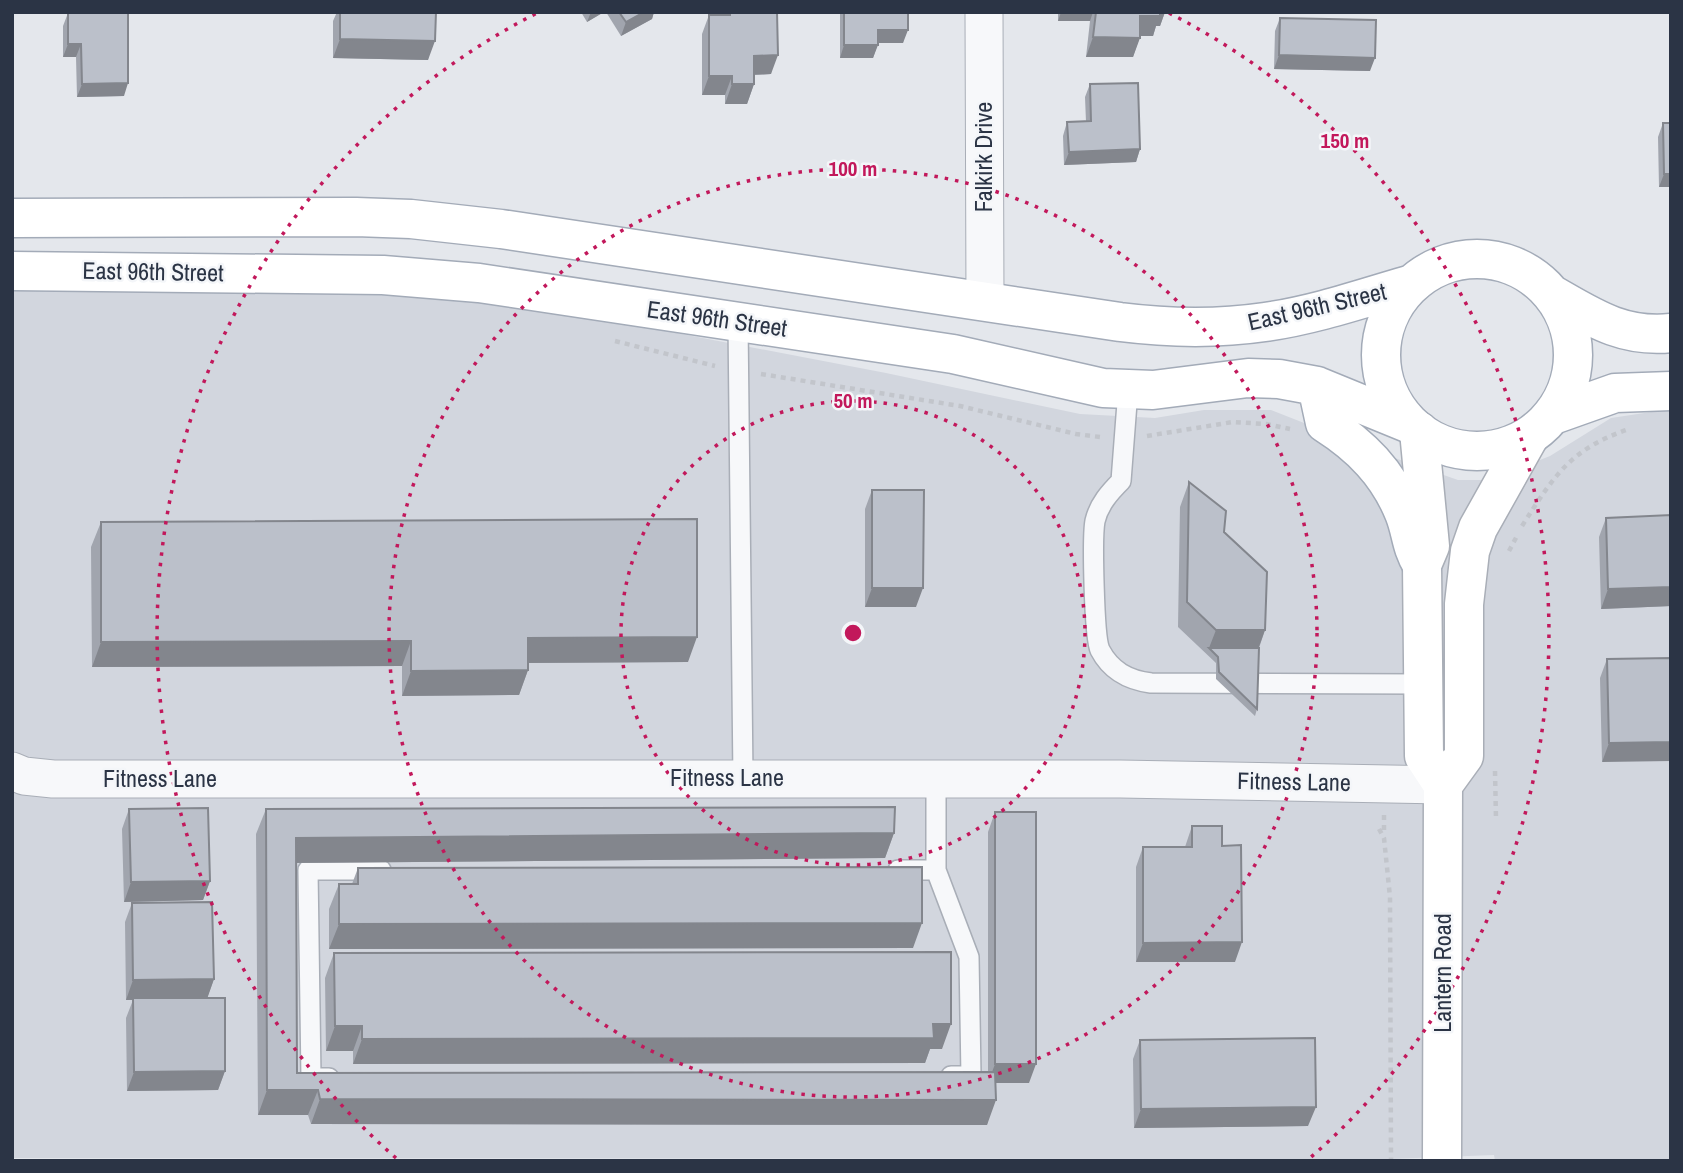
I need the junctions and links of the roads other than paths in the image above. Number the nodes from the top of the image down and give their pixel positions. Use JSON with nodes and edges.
{"nodes":[{"id":1,"x":984,"y":12,"type":"edge"},
{"id":2,"x":12,"y":218,"type":"edge"},
{"id":3,"x":12,"y":271,"type":"edge"},
{"id":4,"x":1412,"y":284,"type":"junction"},
{"id":5,"x":1553,"y":295,"type":"junction"},
{"id":6,"x":985,"y":301,"type":"junction"},
{"id":7,"x":738,"y":322,"type":"junction"},
{"id":8,"x":1671,"y":333,"type":"edge"},
{"id":9,"x":1317,"y":386,"type":"junction"},
{"id":10,"x":1128,"y":390,"type":"junction"},
{"id":11,"x":1671,"y":391,"type":"edge"},
{"id":12,"x":1541,"y":426,"type":"junction"},
{"id":13,"x":1414,"y":428,"type":"junction"},
{"id":14,"x":1422,"y":565,"type":"junction"},
{"id":15,"x":1423,"y":684,"type":"junction"},
{"id":16,"x":12,"y":771,"type":"edge"},
{"id":17,"x":743,"y":778,"type":"junction"},
{"id":18,"x":936,"y":778,"type":"junction"},
{"id":19,"x":1443,"y":785,"type":"junction"},
{"id":20,"x":406,"y":870,"type":"edge"},
{"id":21,"x":881,"y":870,"type":"edge"},
{"id":22,"x":936,"y":870,"type":"junction"},
{"id":23,"x":930,"y":1077,"type":"edge"},
{"id":24,"x":352,"y":1078,"type":"edge"},
{"id":25,"x":1442,"y":1161,"type":"edge"}],
"edges":[{"from":1,"to":6,"type":"street","name":"Falkirk Drive"},
{"from":2,"to":6,"type":"main road","name":"East 96th Street"},
{"from":3,"to":7,"type":"main road","name":"East 96th Street"},
{"from":4,"to":5,"type":"main road"},
{"from":4,"to":6,"type":"main road","name":"East 96th Street"},
{"from":4,"to":13,"type":"main road"},
{"from":5,"to":8,"type":"main road"},
{"from":5,"to":12,"type":"main road"},
{"from":7,"to":10,"type":"main road","name":"East 96th Street"},
{"from":7,"to":17,"type":"lane"},
{"from":9,"to":10,"type":"main road","name":"East 96th Street"},
{"from":9,"to":13,"type":"main road","name":"East 96th Street"},
{"from":9,"to":14,"type":"main road"},
{"from":10,"to":15,"type":"lane"},
{"from":11,"to":12,"type":"main road"},
{"from":12,"to":13,"type":"main road"},
{"from":12,"to":19,"type":"main road"},
{"from":13,"to":14,"type":"main road"},
{"from":14,"to":15,"type":"main road"},
{"from":15,"to":19,"type":"main road"},
{"from":16,"to":17,"type":"street","name":"Fitness Lane"},
{"from":17,"to":18,"type":"street","name":"Fitness Lane"},
{"from":18,"to":19,"type":"street","name":"Fitness Lane"},
{"from":18,"to":22,"type":"lane"},
{"from":19,"to":25,"type":"main road","name":"Lantern Road"},
{"from":20,"to":24,"type":"lane"},
{"from":21,"to":22,"type":"lane"},
{"from":22,"to":23,"type":"lane"}]}
